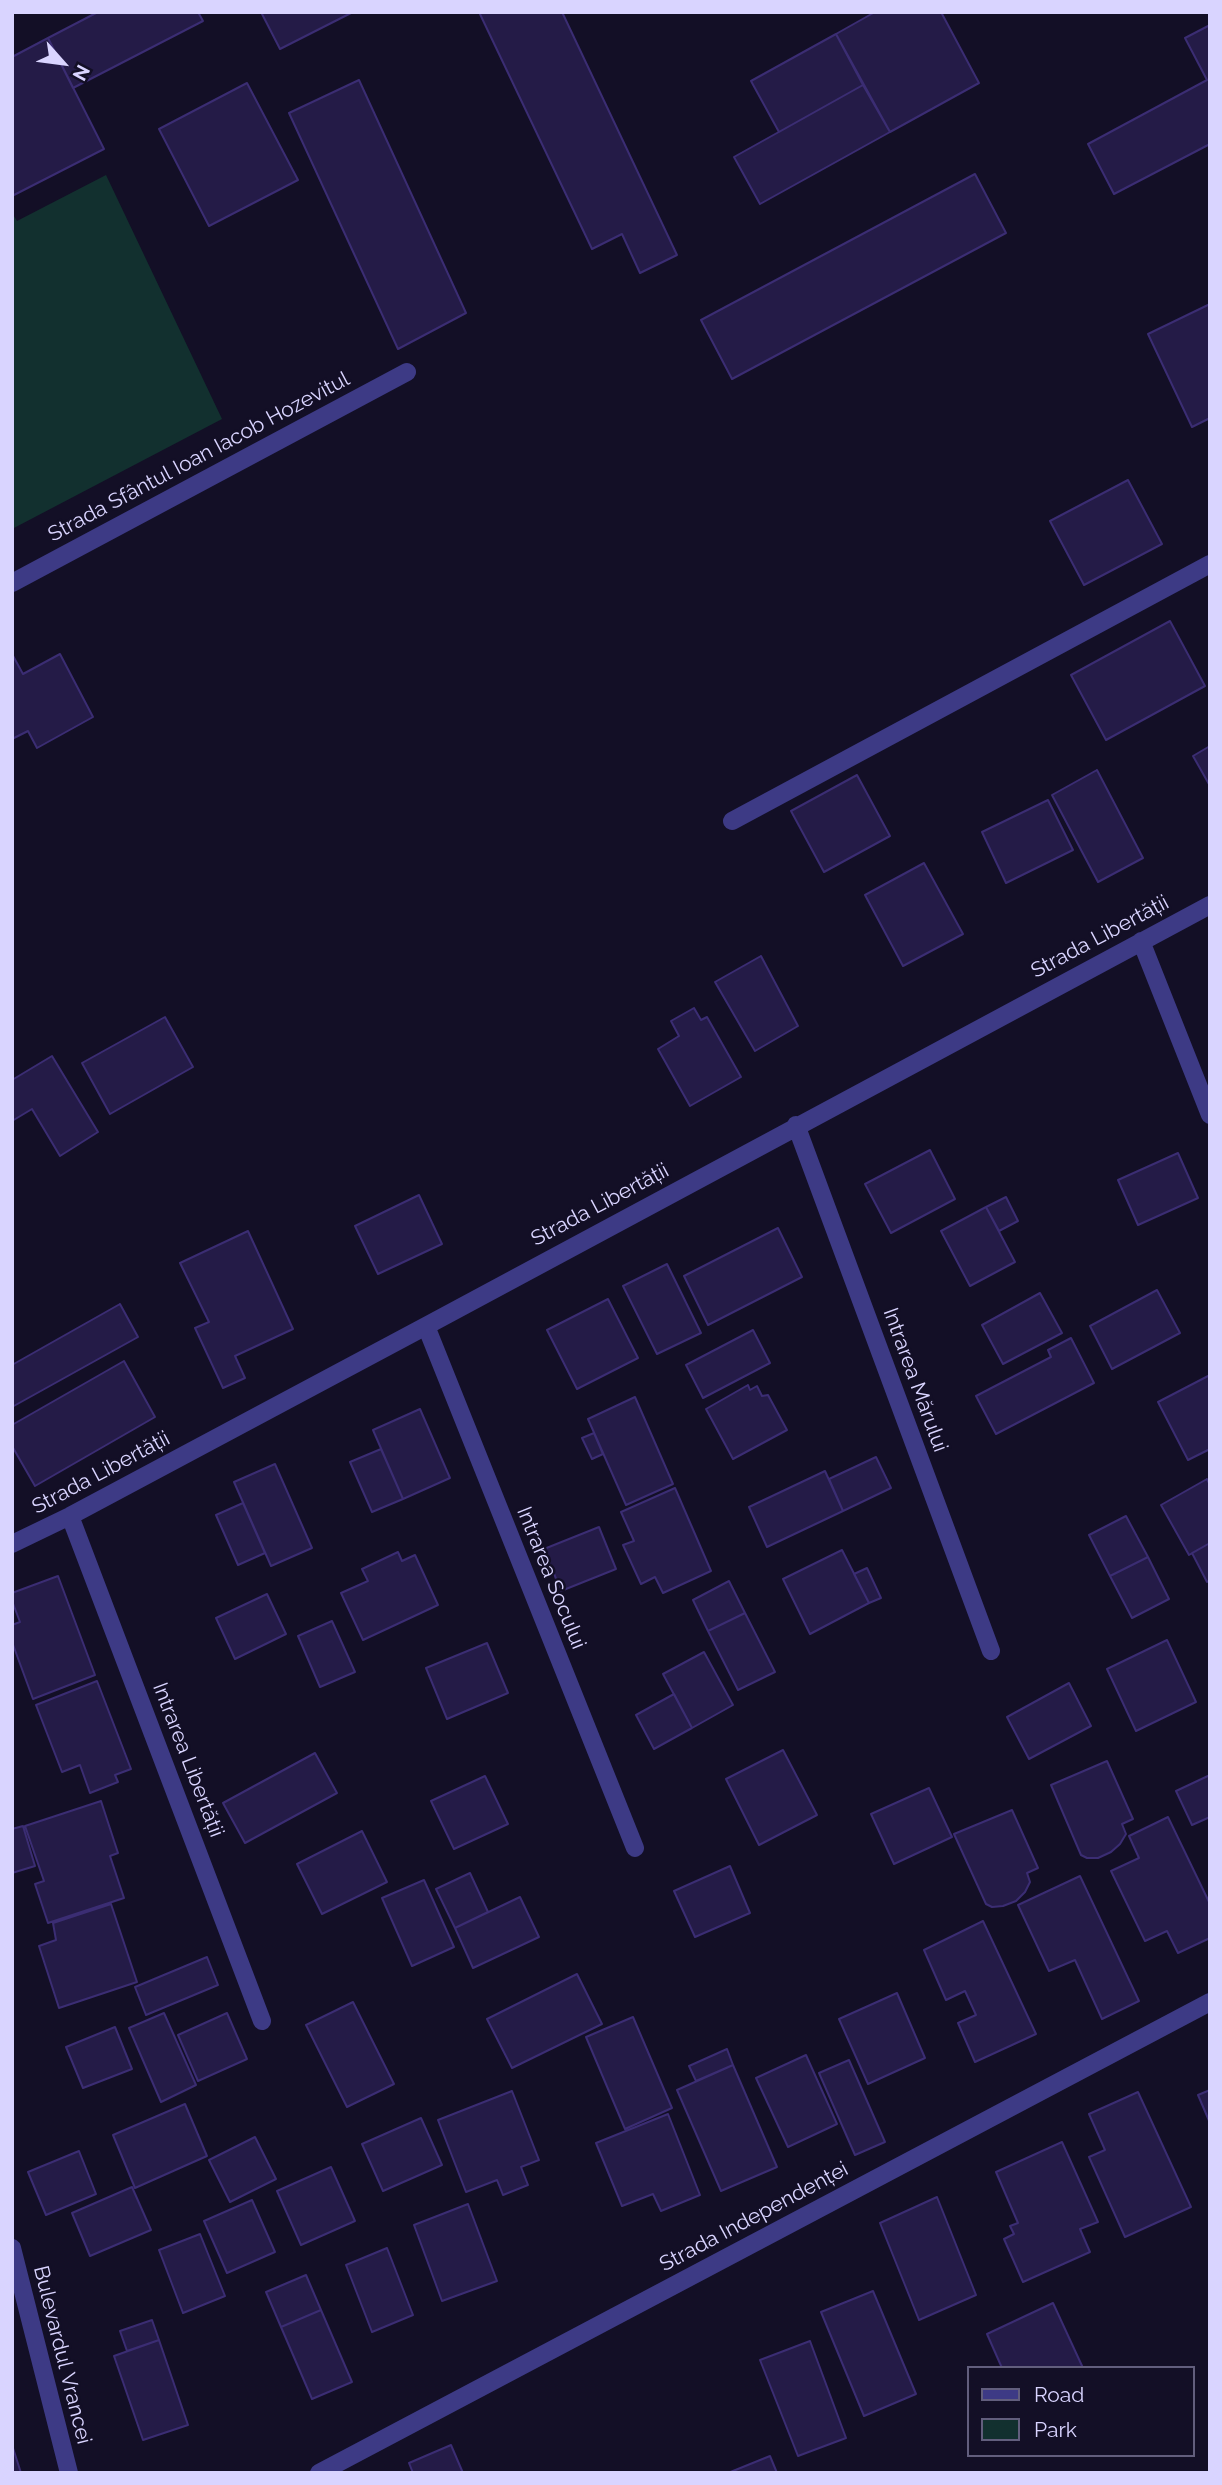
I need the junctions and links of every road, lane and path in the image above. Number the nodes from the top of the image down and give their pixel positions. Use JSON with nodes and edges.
{"nodes":[{"id":1,"x":407,"y":372,"type":"dead end"},
{"id":2,"x":1210,"y":564,"type":"edge"},
{"id":3,"x":12,"y":583,"type":"edge"},
{"id":4,"x":732,"y":821,"type":"dead end"},
{"id":5,"x":1210,"y":905,"type":"edge"},
{"id":6,"x":1141,"y":941,"type":"junction"},
{"id":7,"x":1210,"y":1115,"type":"edge"},
{"id":8,"x":796,"y":1125,"type":"junction"},
{"id":9,"x":426,"y":1326,"type":"junction"},
{"id":10,"x":70,"y":1516,"type":"junction"},
{"id":11,"x":12,"y":1544,"type":"edge"},
{"id":12,"x":991,"y":1651,"type":"dead end"},
{"id":13,"x":635,"y":1848,"type":"dead end"},
{"id":14,"x":1210,"y":2002,"type":"edge"},
{"id":15,"x":262,"y":2021,"type":"dead end"},
{"id":16,"x":12,"y":2248,"type":"edge"},
{"id":17,"x":69,"y":2473,"type":"edge"},
{"id":18,"x":319,"y":2473,"type":"edge"}],
"edges":[{"from":1,"to":3,"type":"street","name":"Strada Sfântul Ioan Iacob Hozevitul"},
{"from":2,"to":4,"type":"street"},
{"from":5,"to":6,"type":"street","name":"Strada Libertății"},
{"from":6,"to":7,"type":"street"},
{"from":6,"to":8,"type":"street","name":"Strada Libertății"},
{"from":8,"to":9,"type":"street","name":"Strada Libertății"},
{"from":8,"to":12,"type":"street","name":"Intrarea Mărului"},
{"from":9,"to":10,"type":"street","name":"Strada Libertății"},
{"from":9,"to":13,"type":"street","name":"Intrarea Socului"},
{"from":10,"to":11,"type":"street","name":"Strada Libertății"},
{"from":10,"to":15,"type":"street","name":"Intrarea Libertății"},
{"from":14,"to":18,"type":"street","name":"Strada Independenței"},
{"from":16,"to":17,"type":"street","name":"Bulevardul Vrancei"}]}
